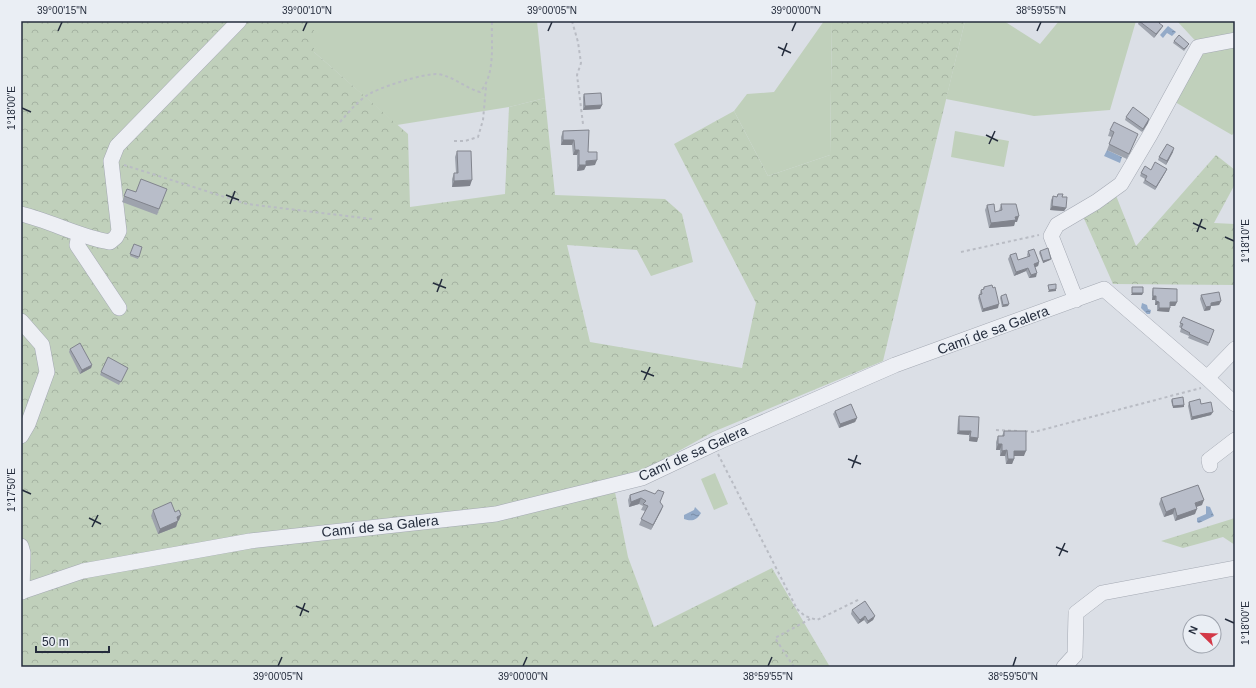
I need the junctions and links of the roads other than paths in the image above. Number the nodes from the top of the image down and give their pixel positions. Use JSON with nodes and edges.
{"nodes":[{"id":1,"x":240,"y":21,"type":"edge"},
{"id":2,"x":1235,"y":40,"type":"edge"},
{"id":3,"x":21,"y":214,"type":"edge"},
{"id":4,"x":79,"y":234,"type":"junction"},
{"id":5,"x":1076,"y":300,"type":"junction"},
{"id":6,"x":119,"y":308,"type":"dead end"},
{"id":7,"x":21,"y":321,"type":"edge"},
{"id":8,"x":1235,"y":349,"type":"edge"},
{"id":9,"x":1210,"y":381,"type":"junction"},
{"id":10,"x":1235,"y":404,"type":"edge"},
{"id":11,"x":21,"y":436,"type":"edge"},
{"id":12,"x":1235,"y":440,"type":"edge"},
{"id":13,"x":1210,"y":465,"type":"dead end"},
{"id":14,"x":21,"y":546,"type":"edge"},
{"id":15,"x":1235,"y":568,"type":"edge"},
{"id":16,"x":21,"y":592,"type":"edge"},
{"id":17,"x":1064,"y":667,"type":"edge"}],
"edges":[{"from":1,"to":4,"type":"street"},
{"from":2,"to":5,"type":"street"},
{"from":3,"to":4,"type":"street"},
{"from":4,"to":6,"type":"street"},
{"from":5,"to":9,"type":"street","name":"Camí de sa Galera"},
{"from":5,"to":16,"type":"street","name":"Camí de sa Galera"},
{"from":7,"to":11,"type":"street"},
{"from":8,"to":9,"type":"street"},
{"from":9,"to":10,"type":"street","name":"Camí de sa Galera"},
{"from":12,"to":13,"type":"street"},
{"from":14,"to":16,"type":"street","name":"Camí de sa Galera"},
{"from":15,"to":17,"type":"street"}]}
